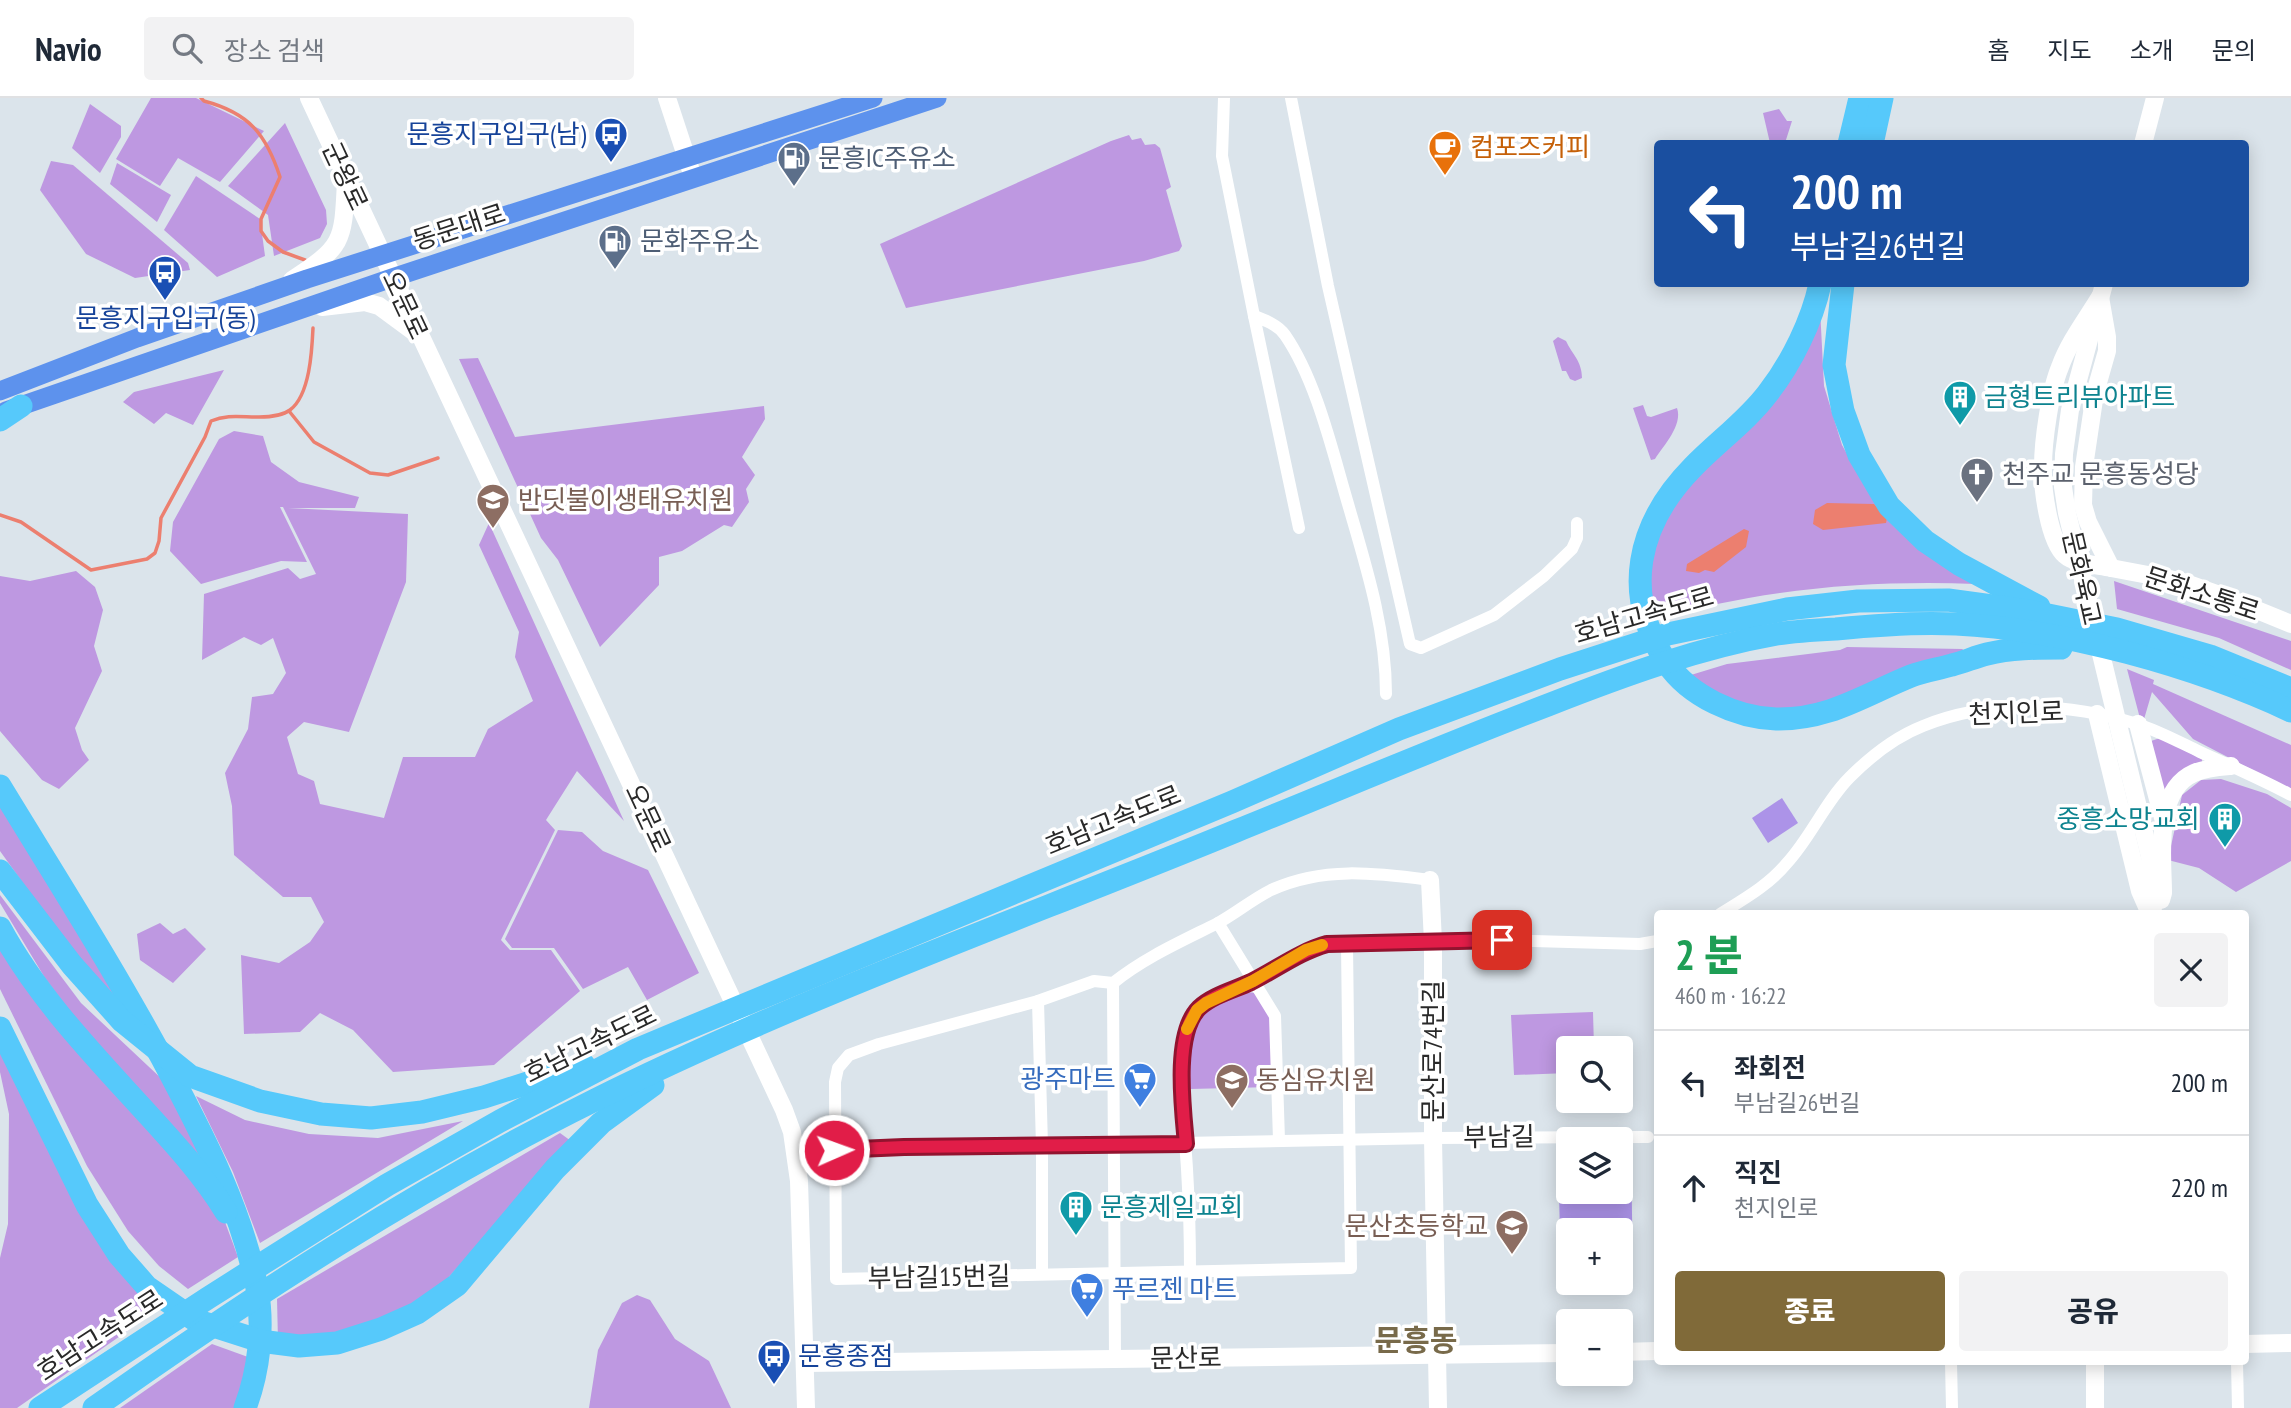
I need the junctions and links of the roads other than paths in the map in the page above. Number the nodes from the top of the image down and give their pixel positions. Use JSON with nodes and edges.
{"nodes":[{"id":1,"x":309,"y":98,"type":"edge"},
{"id":2,"x":667,"y":98,"type":"edge"},
{"id":3,"x":937,"y":98,"type":"edge"},
{"id":4,"x":1224,"y":98,"type":"edge"},
{"id":5,"x":1291,"y":98,"type":"edge"},
{"id":6,"x":1860,"y":98,"type":"edge"},
{"id":7,"x":1882,"y":98,"type":"edge"},
{"id":8,"x":2155,"y":98,"type":"edge"},
{"id":9,"x":868,"y":100,"type":"edge"},
{"id":10,"x":817,"y":136,"type":"junction"},
{"id":11,"x":1850,"y":140,"type":"edge"},
{"id":12,"x":1873,"y":140,"type":"edge"},
{"id":13,"x":2144,"y":140,"type":"edge"},
{"id":14,"x":687,"y":157,"type":"junction"},
{"id":15,"x":693,"y":177,"type":"junction"},
{"id":16,"x":346,"y":178,"type":"junction"},
{"id":17,"x":381,"y":255,"type":"junction"},
{"id":18,"x":392,"y":278,"type":"junction"},
{"id":19,"x":1818,"y":287,"type":"edge"},
{"id":20,"x":1843,"y":287,"type":"edge"},
{"id":21,"x":277,"y":290,"type":"junction"},
{"id":22,"x":2102,"y":290,"type":"edge"},
{"id":23,"x":296,"y":310,"type":"junction"},
{"id":24,"x":1254,"y":316,"type":"junction"},
{"id":25,"x":419,"y":336,"type":"junction"},
{"id":26,"x":0,"y":391,"type":"edge"},
{"id":27,"x":10,"y":397,"type":"edge"},
{"id":28,"x":0,"y":420,"type":"edge"},
{"id":29,"x":1577,"y":523,"type":"dead end"},
{"id":30,"x":1299,"y":528,"type":"dead end"},
{"id":31,"x":2111,"y":568,"type":"junction"},
{"id":32,"x":2057,"y":617,"type":"junction"},
{"id":33,"x":2291,"y":624,"type":"edge"},
{"id":34,"x":2291,"y":689,"type":"edge"},
{"id":35,"x":1387,"y":694,"type":"dead end"},
{"id":36,"x":2291,"y":711,"type":"edge"},
{"id":37,"x":2097,"y":714,"type":"junction"},
{"id":38,"x":2291,"y":722,"type":"edge"},
{"id":39,"x":2138,"y":724,"type":"junction"},
{"id":40,"x":2231,"y":766,"type":"junction"},
{"id":41,"x":0,"y":786,"type":"edge"},
{"id":42,"x":2291,"y":795,"type":"edge"},
{"id":43,"x":2164,"y":821,"type":"junction"},
{"id":44,"x":0,"y":871,"type":"edge"},
{"id":45,"x":1430,"y":880,"type":"joint"},
{"id":46,"x":1726,"y":910,"type":"edge"},
{"id":47,"x":2151,"y":910,"type":"edge"},
{"id":48,"x":2153,"y":910,"type":"edge"},
{"id":49,"x":2155,"y":910,"type":"edge"},
{"id":50,"x":1218,"y":923,"type":"junction"},
{"id":51,"x":0,"y":928,"type":"edge"},
{"id":52,"x":1433,"y":942,"type":"junction"},
{"id":53,"x":1654,"y":942,"type":"edge"},
{"id":54,"x":1347,"y":945,"type":"junction"},
{"id":55,"x":1253,"y":981,"type":"junction"},
{"id":56,"x":1113,"y":983,"type":"junction"},
{"id":57,"x":1038,"y":1000,"type":"junction"},
{"id":58,"x":0,"y":1028,"type":"edge"},
{"id":59,"x":718,"y":1043,"type":"junction"},
{"id":60,"x":638,"y":1049,"type":"junction"},
{"id":61,"x":1648,"y":1137,"type":"dead end"},
{"id":62,"x":1433,"y":1138,"type":"junction"},
{"id":63,"x":1279,"y":1140,"type":"junction"},
{"id":64,"x":1350,"y":1140,"type":"junction"},
{"id":65,"x":1186,"y":1144,"type":"junction"},
{"id":66,"x":1113,"y":1145,"type":"junction"},
{"id":67,"x":1042,"y":1146,"type":"junction"},
{"id":68,"x":834,"y":1150,"type":"junction"},
{"id":69,"x":245,"y":1245,"type":"junction"},
{"id":70,"x":1190,"y":1270,"type":"junction"},
{"id":71,"x":1115,"y":1272,"type":"junction"},
{"id":72,"x":1042,"y":1274,"type":"junction"},
{"id":73,"x":836,"y":1279,"type":"joint"},
{"id":74,"x":2249,"y":1343,"type":"edge"},
{"id":75,"x":2291,"y":1343,"type":"edge"},
{"id":76,"x":1654,"y":1351,"type":"edge"},
{"id":77,"x":1633,"y":1352,"type":"edge"},
{"id":78,"x":1556,"y":1353,"type":"edge"},
{"id":79,"x":1438,"y":1354,"type":"junction"},
{"id":80,"x":1115,"y":1359,"type":"junction"},
{"id":81,"x":805,"y":1363,"type":"junction"},
{"id":82,"x":1951,"y":1365,"type":"edge"},
{"id":83,"x":2095,"y":1365,"type":"edge"},
{"id":84,"x":2237,"y":1365,"type":"edge"},
{"id":85,"x":248,"y":1399,"type":"edge"},
{"id":86,"x":40,"y":1408,"type":"edge"},
{"id":87,"x":94,"y":1408,"type":"edge"},
{"id":88,"x":806,"y":1408,"type":"edge"},
{"id":89,"x":1438,"y":1408,"type":"edge"},
{"id":90,"x":1952,"y":1408,"type":"edge"},
{"id":91,"x":2095,"y":1408,"type":"edge"},
{"id":92,"x":2238,"y":1408,"type":"edge"}],
"edges":[{"from":1,"to":16,"type":"street","name":"군왕로"},
{"from":2,"to":14,"type":"street"},
{"from":3,"to":10,"type":"main road","name":"동문대로"},
{"from":4,"to":24,"type":"street"},
{"from":5,"to":29,"type":"street"},
{"from":6,"to":11,"type":"highway"},
{"from":7,"to":12,"type":"highway"},
{"from":8,"to":13,"type":"street"},
{"from":9,"to":10,"type":"main road"},
{"from":9,"to":14,"type":"main road","name":"동문대로"},
{"from":10,"to":15,"type":"main road","name":"동문대로"},
{"from":14,"to":15,"type":"street"},
{"from":14,"to":17,"type":"main road","name":"동문대로"},
{"from":15,"to":18,"type":"main road","name":"동문대로"},
{"from":16,"to":17,"type":"street","name":"군왕로"},
{"from":16,"to":21,"type":"street"},
{"from":17,"to":18,"type":"street","name":"오문로"},
{"from":17,"to":21,"type":"main road","name":"동문대로"},
{"from":18,"to":23,"type":"main road","name":"동문대로"},
{"from":18,"to":25,"type":"street","name":"오문로"},
{"from":19,"to":38,"type":"highway"},
{"from":20,"to":32,"type":"highway"},
{"from":21,"to":27,"type":"main road","name":"동문대로"},
{"from":22,"to":31,"type":"street","name":"문화소통로"},
{"from":22,"to":31,"type":"street","name":"문화소통로"},
{"from":22,"to":48,"type":"street","name":"문화육교"},
{"from":23,"to":25,"type":"street"},
{"from":23,"to":27,"type":"main road","name":"동문대로"},
{"from":24,"to":30,"type":"street"},
{"from":24,"to":35,"type":"street"},
{"from":25,"to":81,"type":"street","name":"오문로"},
{"from":26,"to":27,"type":"main road","name":"동문대로"},
{"from":27,"to":28,"type":"highway"},
{"from":31,"to":33,"type":"street","name":"문화소통로"},
{"from":32,"to":34,"type":"highway","name":"호남고속도로"},
{"from":32,"to":60,"type":"highway","name":"호남고속도로"},
{"from":36,"to":59,"type":"highway","name":"호남고속도로"},
{"from":37,"to":39,"type":"street","name":"천지인로"},
{"from":37,"to":46,"type":"street","name":"천지인로"},
{"from":37,"to":47,"type":"street"},
{"from":39,"to":40,"type":"street","name":"천지인로"},
{"from":39,"to":43,"type":"street"},
{"from":40,"to":42,"type":"street","name":"천지인로"},
{"from":40,"to":43,"type":"street"},
{"from":41,"to":69,"type":"highway"},
{"from":43,"to":49,"type":"street"},
{"from":44,"to":60,"type":"highway"},
{"from":45,"to":50,"type":"street","name":"문산로74번길"},
{"from":45,"to":52,"type":"street","name":"문산로74번길"},
{"from":50,"to":55,"type":"street"},
{"from":50,"to":56,"type":"street","name":"문산로74번길"},
{"from":51,"to":69,"type":"highway"},
{"from":52,"to":53,"type":"street"},
{"from":52,"to":54,"type":"street"},
{"from":52,"to":62,"type":"street","name":"문산로74번길"},
{"from":54,"to":55,"type":"street"},
{"from":54,"to":64,"type":"street"},
{"from":55,"to":63,"type":"street"},
{"from":55,"to":65,"type":"street"},
{"from":56,"to":57,"type":"street","name":"문산로74번길"},
{"from":56,"to":66,"type":"street"},
{"from":57,"to":67,"type":"street"},
{"from":57,"to":68,"type":"street","name":"문산로74번길"},
{"from":58,"to":59,"type":"highway"},
{"from":59,"to":87,"type":"highway","name":"호남고속도로"},
{"from":60,"to":86,"type":"highway","name":"호남고속도로"},
{"from":61,"to":62,"type":"street","name":"부남길"},
{"from":62,"to":64,"type":"street","name":"부남길"},
{"from":62,"to":79,"type":"street","name":"문산로74번길"},
{"from":63,"to":64,"type":"street","name":"부남길"},
{"from":63,"to":65,"type":"street","name":"부남길"},
{"from":64,"to":70,"type":"street","name":"부남길15번길"},
{"from":65,"to":66,"type":"street","name":"부남길"},
{"from":65,"to":70,"type":"street"},
{"from":66,"to":67,"type":"street","name":"부남길"},
{"from":66,"to":71,"type":"street"},
{"from":67,"to":68,"type":"street","name":"부남길"},
{"from":67,"to":72,"type":"street","name":"부남길15번길"},
{"from":68,"to":73,"type":"street","name":"문산로74번길"},
{"from":69,"to":85,"type":"highway"},
{"from":70,"to":71,"type":"street","name":"부남길15번길"},
{"from":71,"to":72,"type":"street","name":"부남길15번길"},
{"from":71,"to":80,"type":"street"},
{"from":72,"to":73,"type":"street","name":"부남길15번길"},
{"from":74,"to":75,"type":"street"},
{"from":76,"to":77,"type":"street"},
{"from":78,"to":79,"type":"street","name":"문산로"},
{"from":79,"to":80,"type":"street","name":"문산로"},
{"from":79,"to":89,"type":"street","name":"문산로74번길"},
{"from":80,"to":81,"type":"street","name":"문산로"},
{"from":81,"to":88,"type":"street","name":"오문로"},
{"from":82,"to":90,"type":"street"},
{"from":83,"to":91,"type":"street"},
{"from":84,"to":92,"type":"street"}]}
